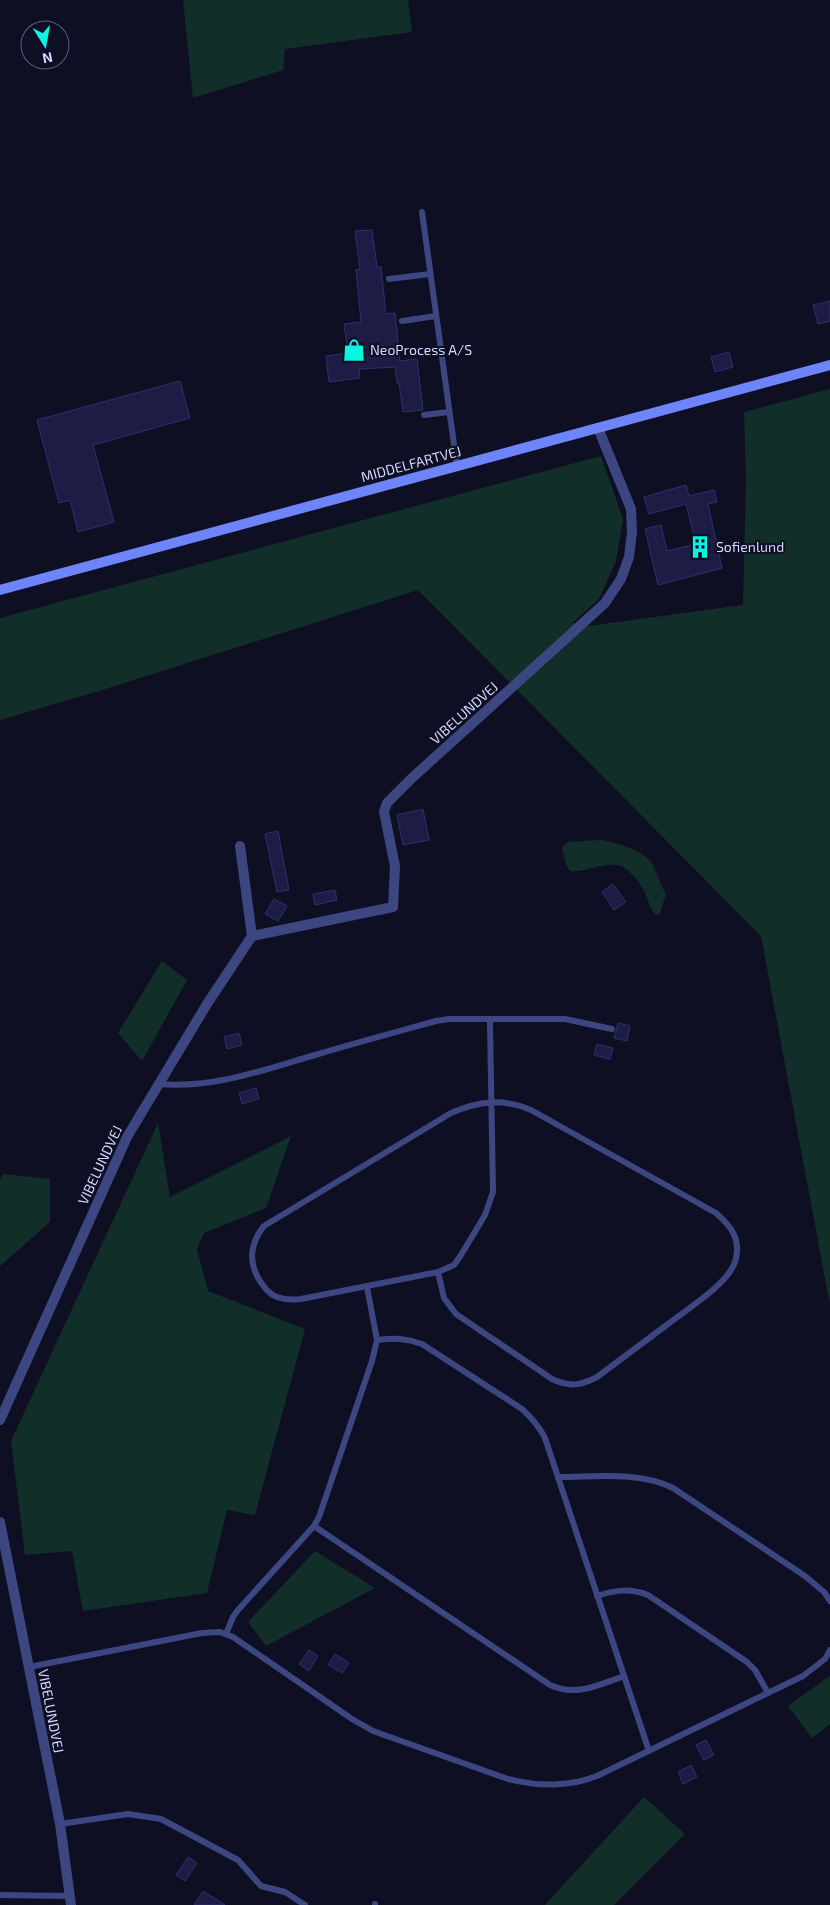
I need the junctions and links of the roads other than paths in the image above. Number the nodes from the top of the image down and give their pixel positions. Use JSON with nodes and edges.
{"nodes":[{"id":1,"x":422,"y":212,"type":"dead end"},
{"id":2,"x":430,"y":274,"type":"junction"},
{"id":3,"x":388,"y":279,"type":"dead end"},
{"id":4,"x":436,"y":316,"type":"junction"},
{"id":5,"x":402,"y":321,"type":"dead end"},
{"id":6,"x":830,"y":365,"type":"edge"},
{"id":7,"x":449,"y":412,"type":"junction"},
{"id":8,"x":424,"y":415,"type":"dead end"},
{"id":9,"x":598,"y":428,"type":"junction"},
{"id":10,"x":457,"y":466,"type":"junction"},
{"id":11,"x":0,"y":590,"type":"edge"},
{"id":12,"x":240,"y":846,"type":"dead end"},
{"id":13,"x":252,"y":936,"type":"junction"},
{"id":14,"x":490,"y":1019,"type":"junction"},
{"id":15,"x":612,"y":1029,"type":"dead end"},
{"id":16,"x":158,"y":1084,"type":"junction"},
{"id":17,"x":492,"y":1102,"type":"junction"},
{"id":18,"x":438,"y":1272,"type":"junction"},
{"id":19,"x":367,"y":1287,"type":"junction"},
{"id":20,"x":377,"y":1340,"type":"junction"},
{"id":21,"x":0,"y":1420,"type":"edge"},
{"id":22,"x":558,"y":1477,"type":"junction"},
{"id":23,"x":0,"y":1522,"type":"edge"},
{"id":24,"x":314,"y":1526,"type":"junction"},
{"id":25,"x":597,"y":1596,"type":"junction"},
{"id":26,"x":830,"y":1602,"type":"edge"},
{"id":27,"x":226,"y":1634,"type":"junction"},
{"id":28,"x":830,"y":1650,"type":"edge"},
{"id":29,"x":29,"y":1667,"type":"junction"},
{"id":30,"x":624,"y":1676,"type":"junction"},
{"id":31,"x":768,"y":1693,"type":"junction"},
{"id":32,"x":649,"y":1751,"type":"junction"},
{"id":33,"x":60,"y":1824,"type":"junction"},
{"id":34,"x":0,"y":1894,"type":"edge"},
{"id":35,"x":71,"y":1901,"type":"edge"},
{"id":36,"x":305,"y":1905,"type":"edge"}],
"edges":[{"from":1,"to":2,"type":"lane"},
{"from":2,"to":3,"type":"lane"},
{"from":2,"to":4,"type":"lane"},
{"from":4,"to":5,"type":"lane"},
{"from":4,"to":7,"type":"lane"},
{"from":6,"to":9,"type":"main road","name":"MIDDELFARTVEJ"},
{"from":7,"to":8,"type":"lane"},
{"from":7,"to":10,"type":"lane"},
{"from":9,"to":10,"type":"main road","name":"MIDDELFARTVEJ"},
{"from":9,"to":13,"type":"street","name":"VIBELUNDVEJ"},
{"from":10,"to":11,"type":"main road","name":"MIDDELFARTVEJ"},
{"from":12,"to":13,"type":"street"},
{"from":13,"to":16,"type":"street","name":"VIBELUNDVEJ"},
{"from":14,"to":15,"type":"lane"},
{"from":14,"to":16,"type":"lane"},
{"from":14,"to":17,"type":"lane"},
{"from":16,"to":21,"type":"street","name":"VIBELUNDVEJ"},
{"from":17,"to":18,"type":"lane"},
{"from":17,"to":18,"type":"lane"},
{"from":17,"to":19,"type":"lane"},
{"from":18,"to":19,"type":"lane"},
{"from":19,"to":20,"type":"lane"},
{"from":20,"to":22,"type":"lane"},
{"from":20,"to":24,"type":"lane"},
{"from":22,"to":25,"type":"lane"},
{"from":22,"to":26,"type":"lane"},
{"from":23,"to":29,"type":"street","name":"VIBELUNDVEJ"},
{"from":24,"to":27,"type":"lane"},
{"from":24,"to":30,"type":"lane"},
{"from":25,"to":30,"type":"lane"},
{"from":25,"to":31,"type":"lane"},
{"from":27,"to":29,"type":"lane"},
{"from":27,"to":32,"type":"lane"},
{"from":28,"to":31,"type":"lane"},
{"from":29,"to":33,"type":"street","name":"VIBELUNDVEJ"},
{"from":30,"to":32,"type":"lane"},
{"from":31,"to":32,"type":"lane"},
{"from":33,"to":35,"type":"street","name":"VIBELUNDVEJ"},
{"from":33,"to":36,"type":"lane"},
{"from":34,"to":35,"type":"lane"}]}
